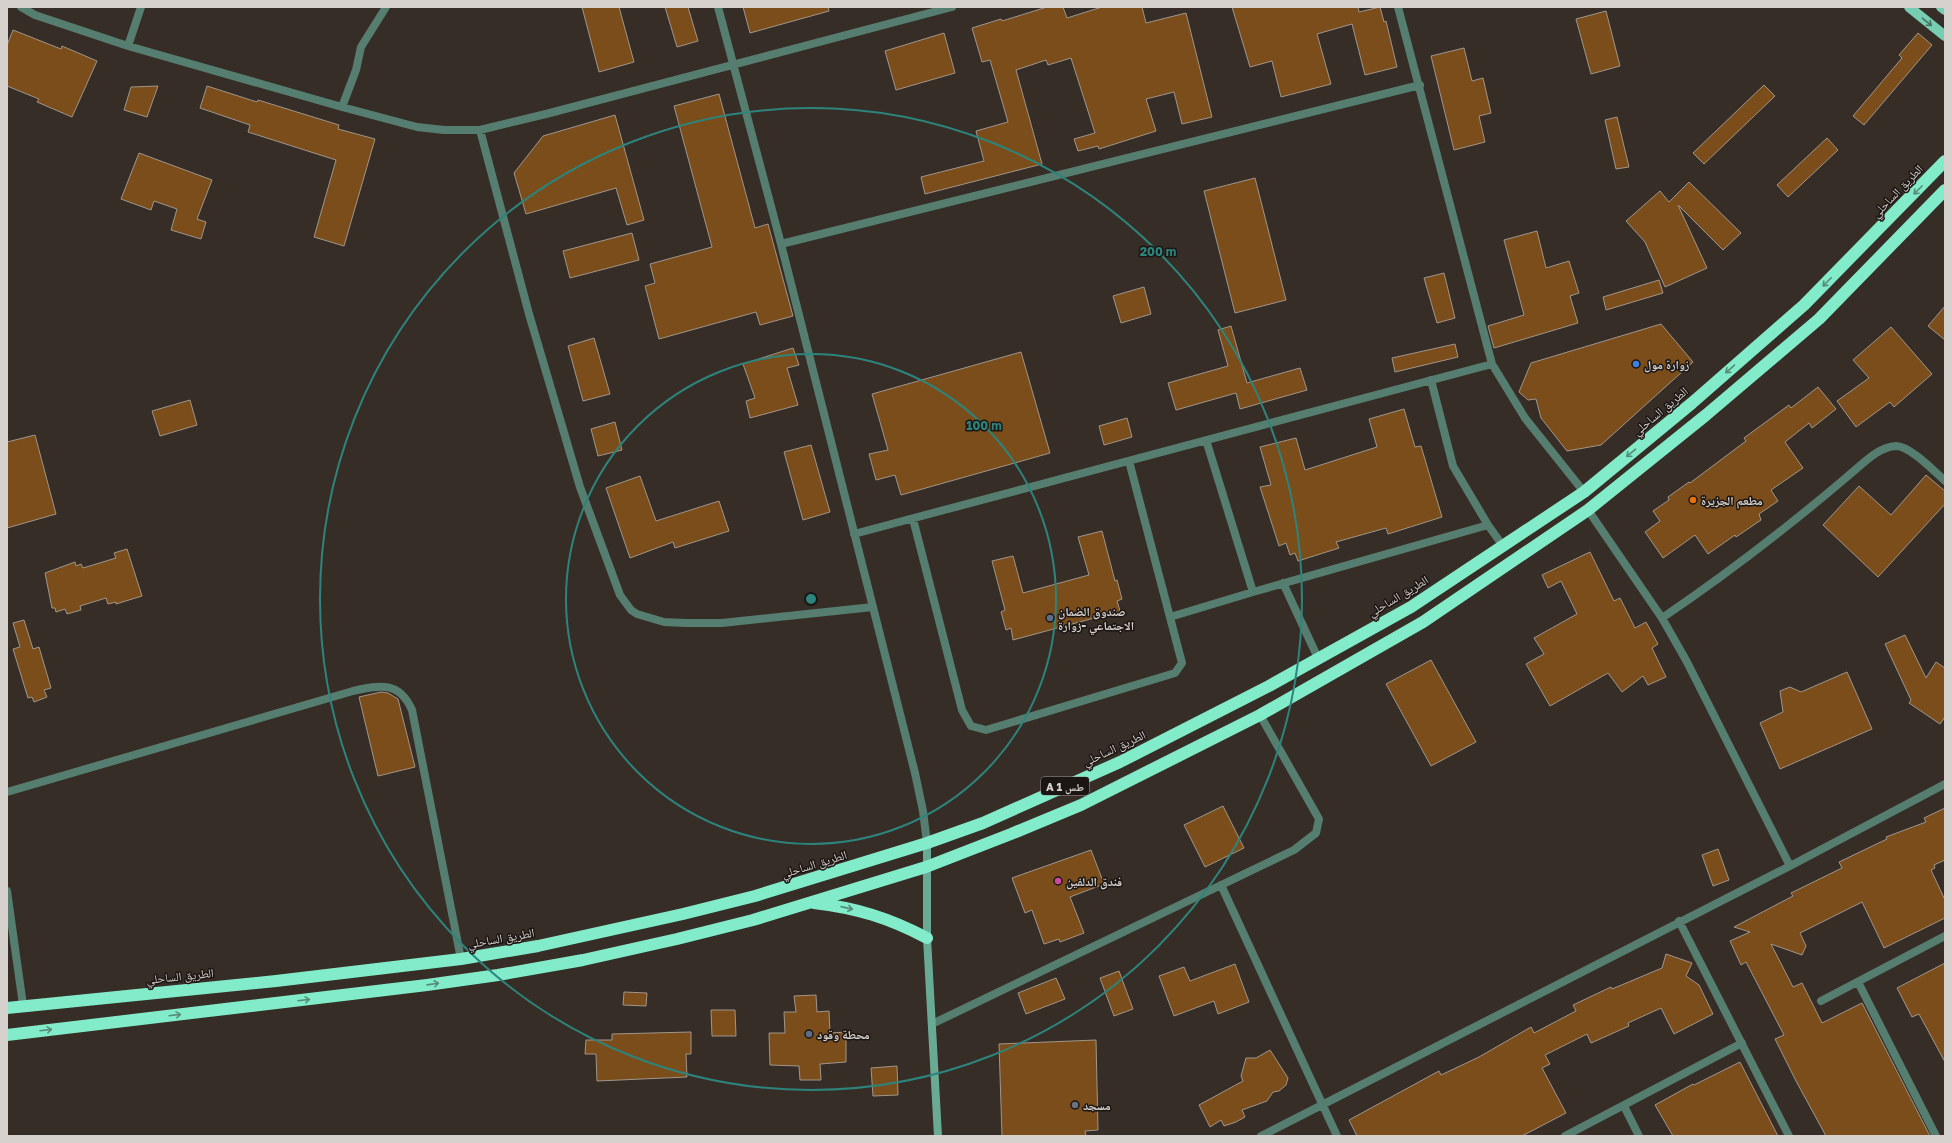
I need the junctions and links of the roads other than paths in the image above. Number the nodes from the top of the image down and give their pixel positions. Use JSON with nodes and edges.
{"nodes":[{"id":1,"x":21,"y":7,"type":"edge"},
{"id":2,"x":141,"y":7,"type":"edge"},
{"id":3,"x":386,"y":7,"type":"edge"},
{"id":4,"x":718,"y":7,"type":"edge"},
{"id":5,"x":952,"y":7,"type":"edge"},
{"id":6,"x":1398,"y":7,"type":"edge"},
{"id":7,"x":1909,"y":7,"type":"edge"},
{"id":8,"x":1941,"y":7,"type":"edge"},
{"id":9,"x":1945,"y":10,"type":"edge"},
{"id":10,"x":1945,"y":36,"type":"edge"},
{"id":11,"x":128,"y":46,"type":"junction"},
{"id":12,"x":735,"y":65,"type":"junction"},
{"id":13,"x":1420,"y":85,"type":"junction"},
{"id":14,"x":342,"y":107,"type":"junction"},
{"id":15,"x":480,"y":130,"type":"junction"},
{"id":16,"x":1945,"y":161,"type":"edge"},
{"id":17,"x":1945,"y":190,"type":"edge"},
{"id":18,"x":781,"y":244,"type":"junction"},
{"id":19,"x":1492,"y":364,"type":"junction"},
{"id":20,"x":1432,"y":380,"type":"junction"},
{"id":21,"x":1206,"y":440,"type":"junction"},
{"id":22,"x":1129,"y":461,"type":"junction"},
{"id":23,"x":1945,"y":481,"type":"edge"},
{"id":24,"x":1584,"y":492,"type":"junction"},
{"id":25,"x":1588,"y":510,"type":"junction"},
{"id":26,"x":913,"y":519,"type":"junction"},
{"id":27,"x":1488,"y":525,"type":"junction"},
{"id":28,"x":854,"y":534,"type":"junction"},
{"id":29,"x":1503,"y":546,"type":"junction"},
{"id":30,"x":1283,"y":583,"type":"junction"},
{"id":31,"x":1253,"y":592,"type":"junction"},
{"id":32,"x":874,"y":607,"type":"junction"},
{"id":33,"x":1170,"y":617,"type":"junction"},
{"id":34,"x":1662,"y":618,"type":"junction"},
{"id":35,"x":1318,"y":658,"type":"junction"},
{"id":36,"x":1260,"y":716,"type":"junction"},
{"id":37,"x":1945,"y":784,"type":"edge"},
{"id":38,"x":7,"y":792,"type":"edge"},
{"id":39,"x":927,"y":843,"type":"junction"},
{"id":40,"x":1790,"y":866,"type":"junction"},
{"id":41,"x":926,"y":867,"type":"junction"},
{"id":42,"x":1220,"y":885,"type":"junction"},
{"id":43,"x":7,"y":891,"type":"edge"},
{"id":44,"x":809,"y":902,"type":"junction"},
{"id":45,"x":1679,"y":921,"type":"junction"},
{"id":46,"x":1945,"y":936,"type":"edge"},
{"id":47,"x":927,"y":938,"type":"junction"},
{"id":48,"x":461,"y":959,"type":"junction"},
{"id":49,"x":1858,"y":982,"type":"junction"},
{"id":50,"x":1821,"y":1001,"type":"dead end"},
{"id":51,"x":23,"y":1006,"type":"junction"},
{"id":52,"x":7,"y":1008,"type":"edge"},
{"id":53,"x":932,"y":1024,"type":"junction"},
{"id":54,"x":7,"y":1035,"type":"edge"},
{"id":55,"x":1742,"y":1043,"type":"junction"},
{"id":56,"x":1322,"y":1104,"type":"junction"},
{"id":57,"x":1624,"y":1106,"type":"junction"},
{"id":58,"x":938,"y":1136,"type":"edge"},
{"id":59,"x":1261,"y":1136,"type":"edge"},
{"id":60,"x":1337,"y":1136,"type":"edge"},
{"id":61,"x":1564,"y":1136,"type":"edge"},
{"id":62,"x":1639,"y":1136,"type":"edge"},
{"id":63,"x":1789,"y":1136,"type":"edge"},
{"id":64,"x":1936,"y":1136,"type":"edge"}],
"edges":[{"from":1,"to":11,"type":"street"},
{"from":2,"to":11,"type":"street"},
{"from":3,"to":14,"type":"street"},
{"from":4,"to":12,"type":"street"},
{"from":5,"to":12,"type":"street"},
{"from":6,"to":13,"type":"street"},
{"from":7,"to":10,"type":"main road","one_way":true},
{"from":8,"to":9,"type":"main road"},
{"from":11,"to":14,"type":"street"},
{"from":12,"to":15,"type":"street"},
{"from":12,"to":18,"type":"street"},
{"from":13,"to":18,"type":"street"},
{"from":13,"to":19,"type":"street"},
{"from":14,"to":15,"type":"street"},
{"from":15,"to":32,"type":"street"},
{"from":16,"to":24,"type":"highway","name":"الطريق الساحلي","number":"A 1 طس","one_way":true},
{"from":17,"to":25,"type":"highway","number":"A 1 طس"},
{"from":18,"to":28,"type":"street"},
{"from":19,"to":20,"type":"street"},
{"from":19,"to":24,"type":"street"},
{"from":20,"to":21,"type":"street"},
{"from":20,"to":27,"type":"street"},
{"from":21,"to":22,"type":"street"},
{"from":21,"to":31,"type":"street"},
{"from":22,"to":26,"type":"street"},
{"from":22,"to":33,"type":"street"},
{"from":23,"to":34,"type":"street"},
{"from":24,"to":29,"type":"highway","name":"الطريق الساحلي","number":"A 1 طس"},
{"from":25,"to":34,"type":"street"},
{"from":25,"to":36,"type":"highway","number":"A 1 طس"},
{"from":26,"to":28,"type":"street"},
{"from":26,"to":33,"type":"street"},
{"from":27,"to":29,"type":"street"},
{"from":27,"to":30,"type":"street"},
{"from":28,"to":32,"type":"street"},
{"from":29,"to":35,"type":"highway","name":"الطريق الساحلي","number":"A 1 طس"},
{"from":30,"to":31,"type":"street"},
{"from":30,"to":35,"type":"street"},
{"from":31,"to":33,"type":"street"},
{"from":32,"to":39,"type":"street"},
{"from":34,"to":40,"type":"street"},
{"from":35,"to":39,"type":"highway","name":"الطريق الساحلي","number":"A 1 طس"},
{"from":36,"to":41,"type":"highway","number":"A 1 طس"},
{"from":36,"to":42,"type":"street"},
{"from":37,"to":40,"type":"street"},
{"from":38,"to":48,"type":"street"},
{"from":39,"to":41,"type":"street"},
{"from":39,"to":48,"type":"highway","name":"الطريق الساحلي","number":"A 1 طس"},
{"from":40,"to":45,"type":"street"},
{"from":41,"to":44,"type":"highway","number":"A 1 طس"},
{"from":41,"to":47,"type":"street"},
{"from":42,"to":53,"type":"street"},
{"from":42,"to":56,"type":"street"},
{"from":43,"to":51,"type":"street"},
{"from":44,"to":47,"type":"highway","one_way":true},
{"from":54,"to":44,"type":"highway","number":"A 1 طس","one_way":true},
{"from":45,"to":55,"type":"street"},
{"from":45,"to":56,"type":"street"},
{"from":46,"to":49,"type":"street"},
{"from":47,"to":53,"type":"street"},
{"from":48,"to":51,"type":"highway","name":"الطريق الساحلي","number":"A 1 طس"},
{"from":49,"to":50,"type":"street"},
{"from":49,"to":64,"type":"street"},
{"from":51,"to":52,"type":"highway","name":"الطريق الساحلي","number":"A 1 طس"},
{"from":53,"to":58,"type":"street"},
{"from":55,"to":57,"type":"street"},
{"from":55,"to":63,"type":"street"},
{"from":56,"to":59,"type":"street"},
{"from":56,"to":60,"type":"street"},
{"from":57,"to":61,"type":"street"},
{"from":57,"to":62,"type":"street"}]}
